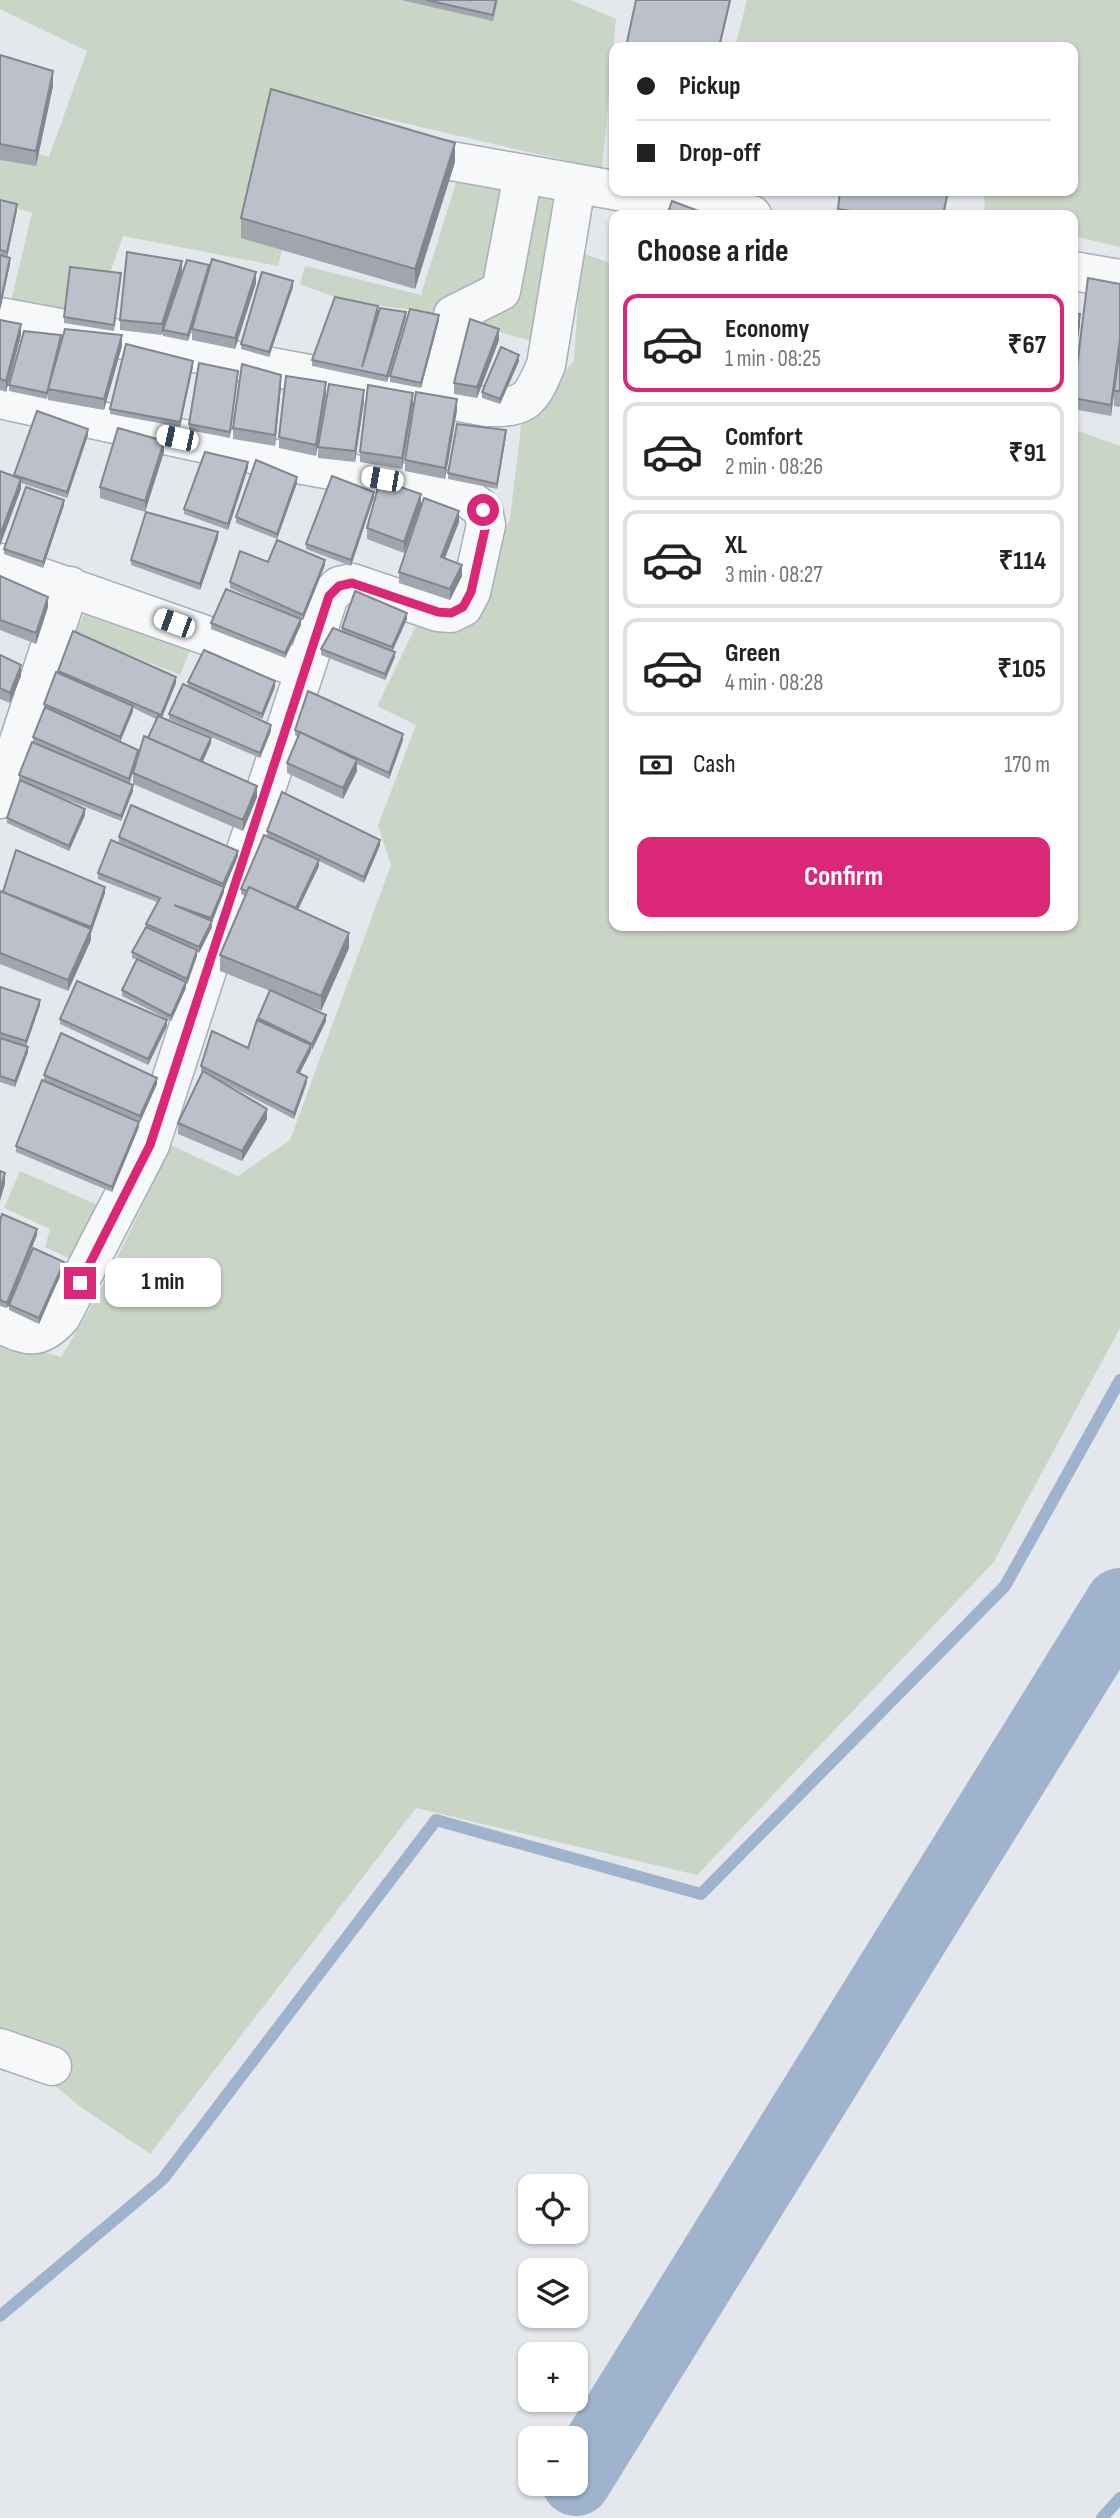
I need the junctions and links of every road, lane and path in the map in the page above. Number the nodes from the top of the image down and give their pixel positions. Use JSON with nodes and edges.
{"nodes":[{"id":1,"x":418,"y":155,"type":"edge"},
{"id":2,"x":523,"y":175,"type":"junction"},
{"id":3,"x":576,"y":185,"type":"junction"},
{"id":4,"x":609,"y":191,"type":"edge"},
{"id":5,"x":641,"y":196,"type":"edge"},
{"id":6,"x":723,"y":210,"type":"edge"},
{"id":7,"x":1078,"y":272,"type":"edge"},
{"id":8,"x":1120,"y":279,"type":"edge"},
{"id":9,"x":0,"y":317,"type":"edge"},
{"id":10,"x":437,"y":398,"type":"junction"},
{"id":11,"x":0,"y":399,"type":"edge"},
{"id":12,"x":0,"y":563,"type":"edge"},
{"id":13,"x":70,"y":586,"type":"junction"},
{"id":14,"x":305,"y":670,"type":"junction"},
{"id":15,"x":0,"y":799,"type":"edge"},
{"id":16,"x":0,"y":1324,"type":"edge"},
{"id":17,"x":0,"y":2048,"type":"edge"},
{"id":18,"x":52,"y":2066,"type":"dead end"}],
"edges":[{"from":1,"to":2,"type":"street"},
{"from":2,"to":3,"type":"street"},
{"from":2,"to":10,"type":"street"},
{"from":3,"to":4,"type":"street"},
{"from":3,"to":10,"type":"street"},
{"from":5,"to":6,"type":"street"},
{"from":7,"to":8,"type":"street"},
{"from":9,"to":10,"type":"street"},
{"from":11,"to":14,"type":"street"},
{"from":12,"to":13,"type":"street"},
{"from":13,"to":14,"type":"street"},
{"from":13,"to":15,"type":"street"},
{"from":14,"to":16,"type":"street"},
{"from":17,"to":18,"type":"street"}]}
